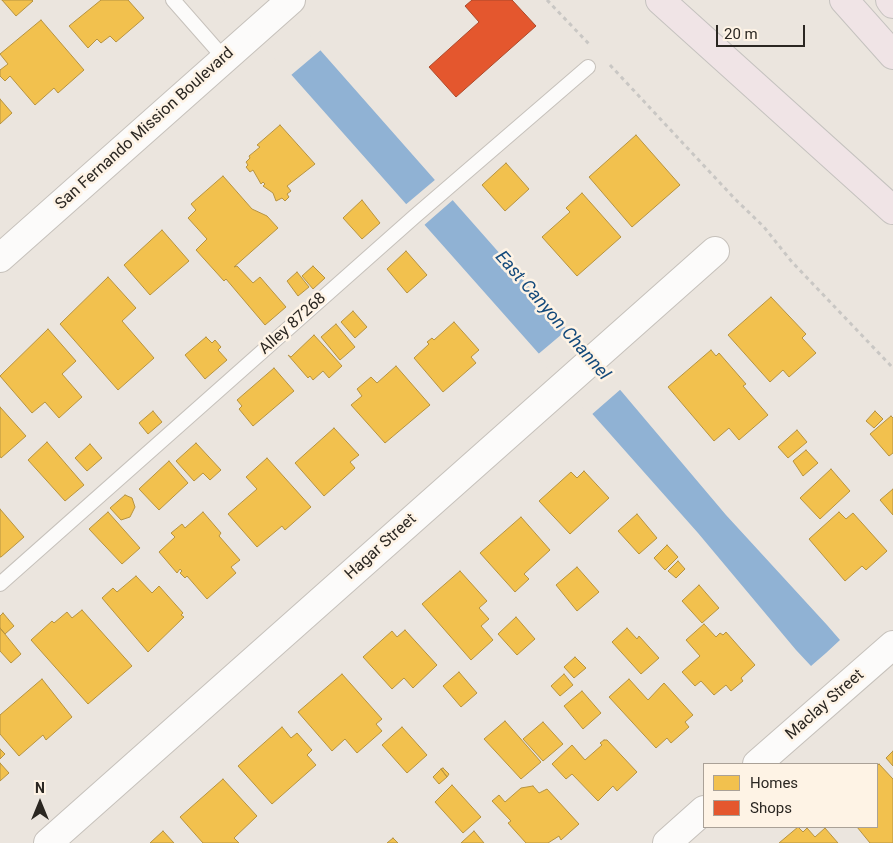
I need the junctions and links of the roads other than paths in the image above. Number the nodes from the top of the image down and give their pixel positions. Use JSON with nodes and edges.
{"nodes":[{"id":1,"x":173,"y":0,"type":"edge"},
{"id":2,"x":660,"y":0,"type":"edge"},
{"id":3,"x":844,"y":0,"type":"edge"},
{"id":4,"x":890,"y":0,"type":"edge"},
{"id":5,"x":288,"y":3,"type":"edge"},
{"id":6,"x":893,"y":4,"type":"edge"},
{"id":7,"x":893,"y":55,"type":"edge"},
{"id":8,"x":224,"y":58,"type":"junction"},
{"id":9,"x":588,"y":67,"type":"dead end"},
{"id":10,"x":893,"y":210,"type":"edge"},
{"id":11,"x":715,"y":251,"type":"dead end"},
{"id":12,"x":0,"y":258,"type":"edge"},
{"id":13,"x":0,"y":584,"type":"edge"},
{"id":14,"x":893,"y":645,"type":"edge"},
{"id":15,"x":758,"y":763,"type":"edge"},
{"id":16,"x":703,"y":811,"type":"edge"},
{"id":17,"x":48,"y":843,"type":"edge"},
{"id":18,"x":667,"y":843,"type":"edge"}],
"edges":[{"from":1,"to":8,"type":"lane"},
{"from":2,"to":10,"type":"highway"},
{"from":3,"to":7,"type":"highway"},
{"from":4,"to":6,"type":"highway"},
{"from":5,"to":8,"type":"street","name":"San Fernando Mission Boulevard"},
{"from":8,"to":12,"type":"street","name":"San Fernando Mission Boulevard"},
{"from":9,"to":13,"type":"lane","name":"Alley 87268"},
{"from":11,"to":17,"type":"street","name":"Hagar Street"},
{"from":14,"to":15,"type":"street","name":"Maclay Street"},
{"from":16,"to":18,"type":"street"}]}
